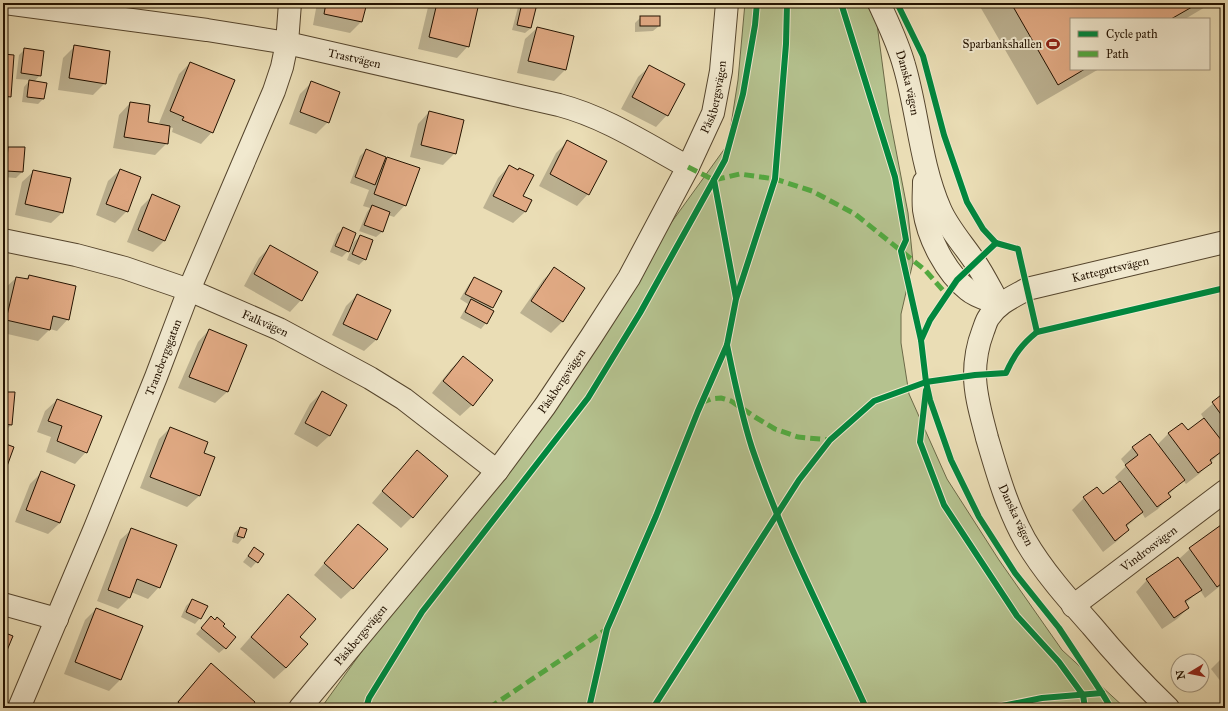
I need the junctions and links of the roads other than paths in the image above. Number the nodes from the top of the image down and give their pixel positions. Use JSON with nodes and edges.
{"nodes":[{"id":1,"x":5,"y":3,"type":"edge"},
{"id":2,"x":290,"y":3,"type":"edge"},
{"id":3,"x":727,"y":3,"type":"edge"},
{"id":4,"x":879,"y":3,"type":"edge"},
{"id":5,"x":287,"y":43,"type":"junction"},
{"id":6,"x":688,"y":167,"type":"junction"},
{"id":7,"x":3,"y":240,"type":"edge"},
{"id":8,"x":1225,"y":242,"type":"edge"},
{"id":9,"x":189,"y":290,"type":"junction"},
{"id":10,"x":999,"y":304,"type":"junction"},
{"id":11,"x":497,"y":471,"type":"junction"},
{"id":12,"x":1225,"y":491,"type":"edge"},
{"id":13,"x":3,"y":604,"type":"edge"},
{"id":14,"x":1073,"y":606,"type":"junction"},
{"id":15,"x":57,"y":619,"type":"junction"},
{"id":16,"x":19,"y":708,"type":"edge"},
{"id":17,"x":300,"y":708,"type":"edge"},
{"id":18,"x":1168,"y":708,"type":"edge"}],
"edges":[{"from":1,"to":5,"type":"street","name":"Trastvägen"},
{"from":2,"to":5,"type":"street","name":"Tranebergsgatan"},
{"from":3,"to":6,"type":"street","name":"Påskbergsvägen"},
{"from":4,"to":10,"type":"street","name":"Danska vägen"},
{"from":5,"to":6,"type":"street","name":"Trastvägen"},
{"from":5,"to":9,"type":"street","name":"Tranebergsgatan"},
{"from":6,"to":11,"type":"street","name":"Påskbergsvägen"},
{"from":7,"to":9,"type":"street","name":"Falkvägen"},
{"from":8,"to":10,"type":"street","name":"Kattegattsvägen"},
{"from":9,"to":11,"type":"street","name":"Falkvägen"},
{"from":9,"to":15,"type":"street","name":"Tranebergsgatan"},
{"from":10,"to":14,"type":"street","name":"Danska vägen"},
{"from":11,"to":17,"type":"street","name":"Påskbergsvägen"},
{"from":12,"to":14,"type":"street","name":"Vindrosvägen"},
{"from":13,"to":15,"type":"street"},
{"from":14,"to":18,"type":"street","name":"Danska vägen"},
{"from":15,"to":16,"type":"street","name":"Tranebergsgatan"}]}
